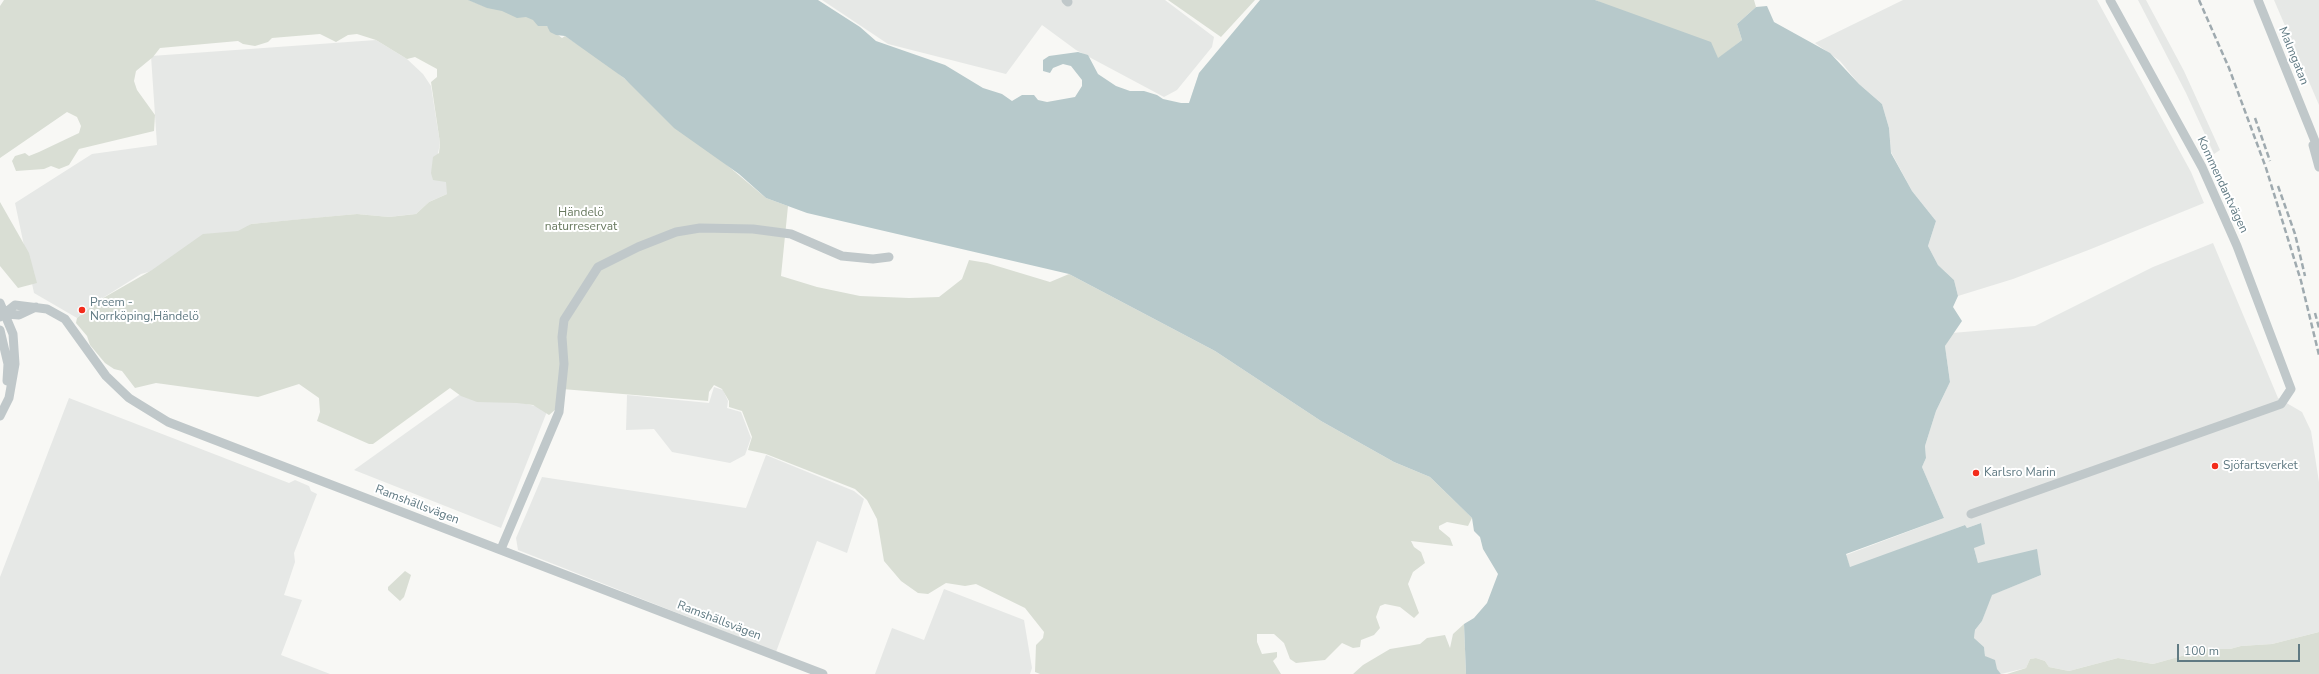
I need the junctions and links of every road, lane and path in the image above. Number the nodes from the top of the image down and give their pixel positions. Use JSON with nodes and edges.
{"nodes":[{"id":1,"x":2110,"y":0,"type":"edge"},
{"id":2,"x":2258,"y":0,"type":"edge"},
{"id":3,"x":2306,"y":120,"type":"junction"},
{"id":4,"x":2319,"y":151,"type":"edge"},
{"id":5,"x":2319,"y":167,"type":"edge"},
{"id":6,"x":889,"y":258,"type":"dead end"},
{"id":7,"x":0,"y":303,"type":"edge"},
{"id":8,"x":3,"y":316,"type":"edge"},
{"id":9,"x":0,"y":330,"type":"edge"},
{"id":10,"x":0,"y":416,"type":"edge"},
{"id":11,"x":1971,"y":514,"type":"dead end"},
{"id":12,"x":502,"y":549,"type":"junction"},
{"id":13,"x":823,"y":674,"type":"edge"}],
"edges":[{"from":1,"to":11,"type":"street","name":"Kommendantvägen"},
{"from":2,"to":3,"type":"street","name":"Malmgatan"},
{"from":3,"to":4,"type":"street","name":"Malmgatan"},
{"from":3,"to":5,"type":"street","name":"Malmgatan"},
{"from":6,"to":12,"type":"street"},
{"from":7,"to":8,"type":"street"},
{"from":8,"to":10,"type":"street"},
{"from":8,"to":12,"type":"street","name":"Ramshällsvägen"},
{"from":9,"to":10,"type":"street"},
{"from":12,"to":13,"type":"street","name":"Ramshällsvägen"}]}
